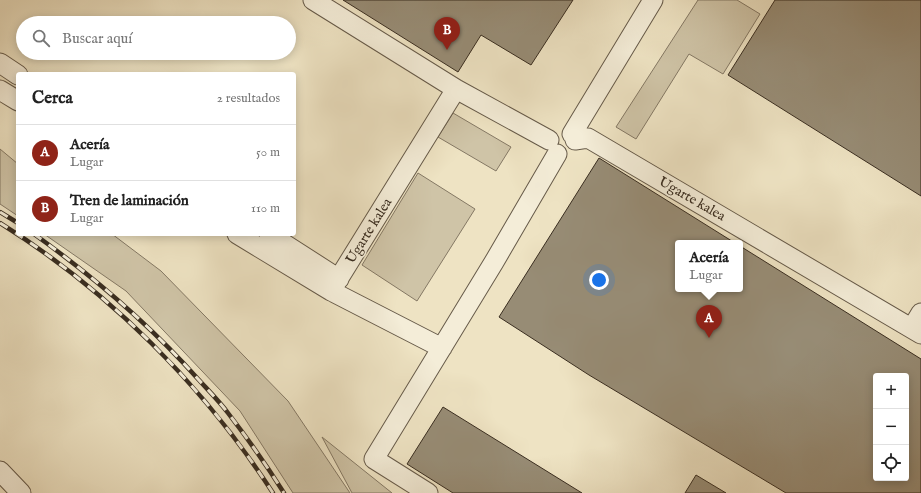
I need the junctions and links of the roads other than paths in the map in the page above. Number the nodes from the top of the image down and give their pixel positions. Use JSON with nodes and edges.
{"nodes":[{"id":1,"x":313,"y":0,"type":"edge"},
{"id":2,"x":653,"y":0,"type":"edge"},
{"id":3,"x":0,"y":64,"type":"edge"},
{"id":4,"x":16,"y":74,"type":"edge"},
{"id":5,"x":456,"y":89,"type":"junction"},
{"id":6,"x":0,"y":90,"type":"edge"},
{"id":7,"x":16,"y":100,"type":"edge"},
{"id":8,"x":574,"y":137,"type":"junction"},
{"id":9,"x":553,"y":147,"type":"junction"},
{"id":10,"x":241,"y":236,"type":"edge"},
{"id":11,"x":272,"y":236,"type":"edge"},
{"id":12,"x":335,"y":285,"type":"junction"},
{"id":13,"x":918,"y":325,"type":"edge"},
{"id":14,"x":442,"y":348,"type":"junction"},
{"id":15,"x":0,"y":471,"type":"edge"},
{"id":16,"x":21,"y":493,"type":"edge"},
{"id":17,"x":428,"y":493,"type":"edge"}],
"edges":[{"from":1,"to":5,"type":"street"},
{"from":2,"to":8,"type":"street"},
{"from":3,"to":4,"type":"street"},
{"from":5,"to":9,"type":"street"},
{"from":5,"to":12,"type":"street","name":"Ugarte kalea"},
{"from":6,"to":7,"type":"street"},
{"from":8,"to":9,"type":"street","name":"Ugarte kalea"},
{"from":8,"to":13,"type":"street","name":"Ugarte kalea"},
{"from":9,"to":14,"type":"street","name":"Ugarte kalea"},
{"from":10,"to":12,"type":"street"},
{"from":11,"to":12,"type":"street"},
{"from":12,"to":14,"type":"street"},
{"from":14,"to":17,"type":"street","name":"Ugarte kalea"},
{"from":15,"to":16,"type":"street"}]}
